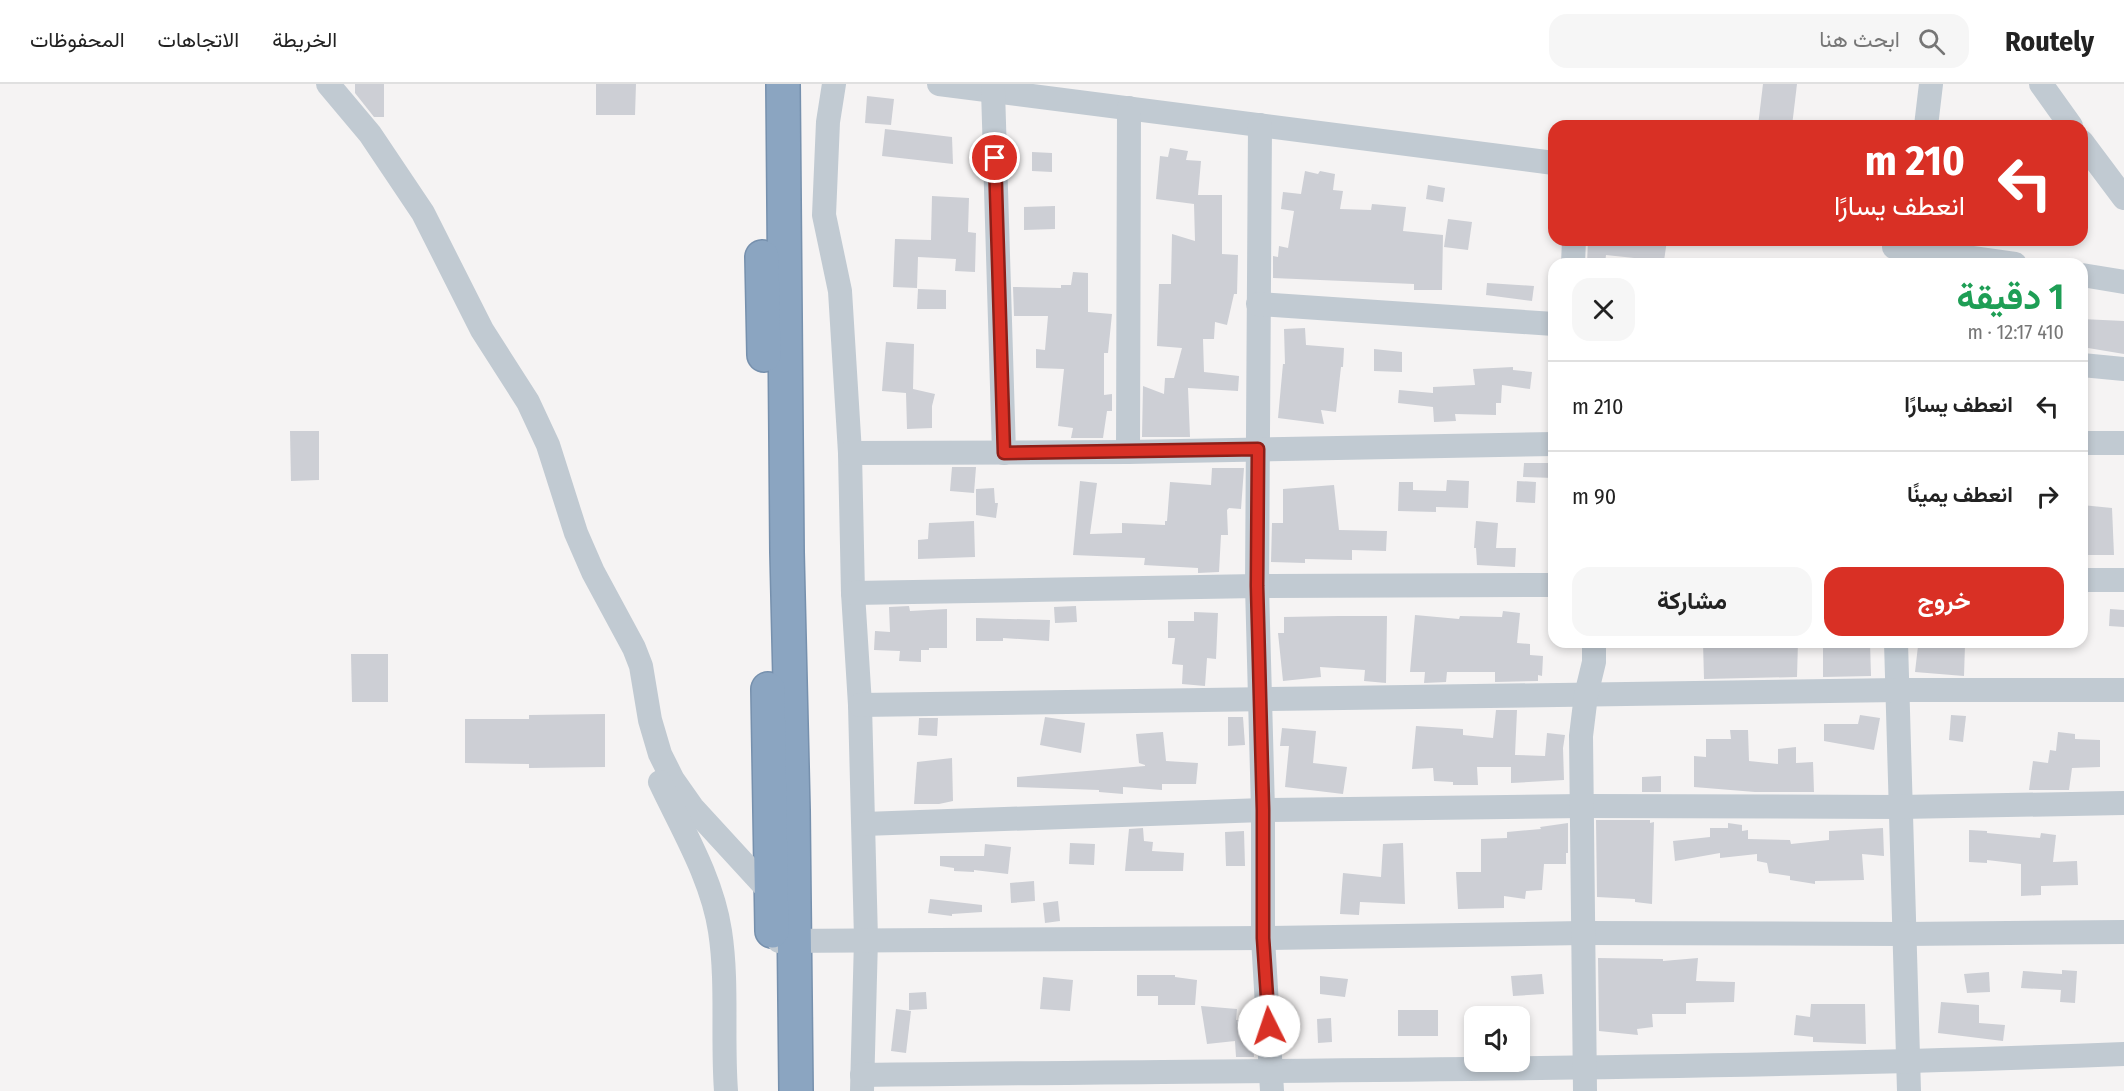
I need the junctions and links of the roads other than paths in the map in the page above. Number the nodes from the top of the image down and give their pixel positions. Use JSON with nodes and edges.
{"nodes":[{"id":1,"x":328,"y":84,"type":"edge"},
{"id":2,"x":761,"y":84,"type":"edge"},
{"id":3,"x":783,"y":84,"type":"edge"},
{"id":4,"x":834,"y":84,"type":"edge"},
{"id":5,"x":939,"y":84,"type":"edge"},
{"id":6,"x":1931,"y":84,"type":"edge"},
{"id":7,"x":2041,"y":84,"type":"edge"},
{"id":8,"x":993,"y":90,"type":"junction"},
{"id":9,"x":1129,"y":108,"type":"junction"},
{"id":10,"x":1927,"y":120,"type":"edge"},
{"id":11,"x":2067,"y":120,"type":"edge"},
{"id":12,"x":1260,"y":125,"type":"junction"},
{"id":13,"x":2088,"y":150,"type":"edge"},
{"id":14,"x":1548,"y":162,"type":"edge"},
{"id":15,"x":2124,"y":198,"type":"edge"},
{"id":16,"x":1894,"y":250,"type":"edge"},
{"id":17,"x":1963,"y":258,"type":"edge"},
{"id":18,"x":2088,"y":276,"type":"edge"},
{"id":19,"x":2124,"y":282,"type":"edge"},
{"id":20,"x":1258,"y":304,"type":"junction"},
{"id":21,"x":1548,"y":324,"type":"edge"},
{"id":22,"x":2088,"y":366,"type":"edge"},
{"id":23,"x":2124,"y":369,"type":"edge"},
{"id":24,"x":2088,"y":443,"type":"edge"},
{"id":25,"x":2124,"y":443,"type":"edge"},
{"id":26,"x":1548,"y":444,"type":"edge"},
{"id":27,"x":1258,"y":449,"type":"junction"},
{"id":28,"x":1128,"y":452,"type":"junction"},
{"id":29,"x":850,"y":453,"type":"junction"},
{"id":30,"x":1004,"y":453,"type":"junction"},
{"id":31,"x":2088,"y":580,"type":"edge"},
{"id":32,"x":2124,"y":580,"type":"edge"},
{"id":33,"x":1548,"y":585,"type":"edge"},
{"id":34,"x":1257,"y":586,"type":"junction"},
{"id":35,"x":854,"y":593,"type":"junction"},
{"id":36,"x":1594,"y":648,"type":"edge"},
{"id":37,"x":1896,"y":648,"type":"edge"},
{"id":38,"x":1898,"y":690,"type":"junction"},
{"id":39,"x":2124,"y":690,"type":"edge"},
{"id":40,"x":1586,"y":695,"type":"junction"},
{"id":41,"x":1261,"y":700,"type":"junction"},
{"id":42,"x":860,"y":705,"type":"junction"},
{"id":43,"x":650,"y":720,"type":"junction"},
{"id":44,"x":2124,"y":803,"type":"edge"},
{"id":45,"x":1582,"y":806,"type":"junction"},
{"id":46,"x":1900,"y":807,"type":"junction"},
{"id":47,"x":1263,"y":810,"type":"junction"},
{"id":48,"x":864,"y":824,"type":"junction"},
{"id":49,"x":771,"y":893,"type":"junction"},
{"id":50,"x":2124,"y":932,"type":"edge"},
{"id":51,"x":1583,"y":933,"type":"junction"},
{"id":52,"x":1904,"y":934,"type":"junction"},
{"id":53,"x":1263,"y":938,"type":"junction"},
{"id":54,"x":866,"y":939,"type":"junction"},
{"id":55,"x":783,"y":941,"type":"junction"},
{"id":56,"x":2124,"y":1054,"type":"edge"},
{"id":57,"x":1909,"y":1062,"type":"junction"},
{"id":58,"x":1272,"y":1080,"type":"edge"},
{"id":59,"x":1584,"y":1080,"type":"edge"},
{"id":60,"x":862,"y":1083,"type":"edge"},
{"id":61,"x":726,"y":1091,"type":"edge"},
{"id":62,"x":774,"y":1091,"type":"edge"},
{"id":63,"x":796,"y":1091,"type":"edge"},
{"id":64,"x":1909,"y":1091,"type":"edge"}],
"edges":[{"from":1,"to":43,"type":"street"},
{"from":2,"to":49,"type":"highway"},
{"from":3,"to":55,"type":"highway"},
{"from":4,"to":29,"type":"street"},
{"from":5,"to":8,"type":"street"},
{"from":6,"to":10,"type":"street"},
{"from":7,"to":11,"type":"street"},
{"from":8,"to":9,"type":"street"},
{"from":8,"to":30,"type":"street"},
{"from":9,"to":12,"type":"street"},
{"from":9,"to":28,"type":"street"},
{"from":12,"to":14,"type":"street"},
{"from":12,"to":20,"type":"street"},
{"from":13,"to":15,"type":"street"},
{"from":16,"to":17,"type":"street"},
{"from":18,"to":19,"type":"street"},
{"from":20,"to":21,"type":"street"},
{"from":20,"to":27,"type":"street"},
{"from":22,"to":23,"type":"street"},
{"from":24,"to":25,"type":"street"},
{"from":26,"to":27,"type":"street"},
{"from":27,"to":28,"type":"street"},
{"from":27,"to":34,"type":"street"},
{"from":28,"to":30,"type":"street"},
{"from":29,"to":30,"type":"street"},
{"from":29,"to":35,"type":"street"},
{"from":31,"to":32,"type":"street"},
{"from":33,"to":34,"type":"street"},
{"from":34,"to":35,"type":"street"},
{"from":34,"to":41,"type":"street"},
{"from":35,"to":42,"type":"street"},
{"from":36,"to":40,"type":"street"},
{"from":37,"to":38,"type":"street"},
{"from":38,"to":39,"type":"street"},
{"from":38,"to":40,"type":"street"},
{"from":38,"to":46,"type":"street"},
{"from":40,"to":41,"type":"street"},
{"from":40,"to":45,"type":"street"},
{"from":41,"to":42,"type":"street"},
{"from":41,"to":47,"type":"street"},
{"from":42,"to":48,"type":"street"},
{"from":43,"to":49,"type":"street"},
{"from":43,"to":61,"type":"street"},
{"from":44,"to":46,"type":"street"},
{"from":45,"to":46,"type":"street"},
{"from":45,"to":47,"type":"street"},
{"from":45,"to":51,"type":"street"},
{"from":46,"to":52,"type":"street"},
{"from":47,"to":48,"type":"street"},
{"from":47,"to":53,"type":"street"},
{"from":48,"to":54,"type":"street"},
{"from":49,"to":55,"type":"highway"},
{"from":50,"to":52,"type":"street"},
{"from":51,"to":52,"type":"street"},
{"from":51,"to":53,"type":"street"},
{"from":51,"to":59,"type":"street"},
{"from":52,"to":57,"type":"street"},
{"from":53,"to":54,"type":"street"},
{"from":53,"to":58,"type":"street"},
{"from":54,"to":55,"type":"street"},
{"from":54,"to":60,"type":"street"},
{"from":55,"to":62,"type":"highway"},
{"from":55,"to":63,"type":"highway"},
{"from":56,"to":57,"type":"street"},
{"from":57,"to":59,"type":"street"},
{"from":57,"to":64,"type":"street"},
{"from":58,"to":59,"type":"street"},
{"from":58,"to":60,"type":"street"}]}
